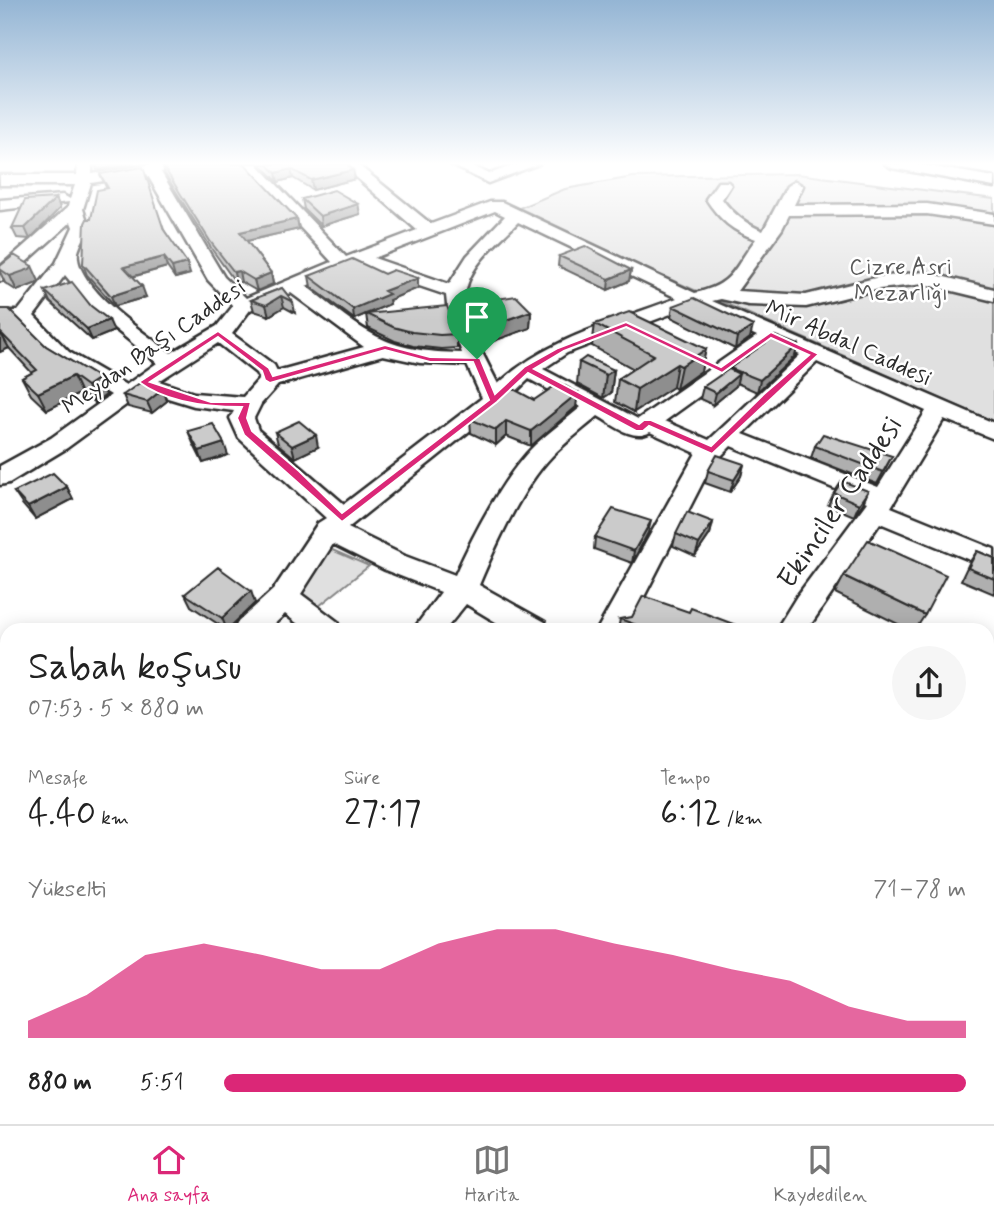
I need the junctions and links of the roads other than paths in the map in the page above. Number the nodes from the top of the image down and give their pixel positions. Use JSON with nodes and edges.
{"nodes":[{"id":1,"x":62,"y":216,"type":"edge"},
{"id":2,"x":79,"y":216,"type":"edge"},
{"id":3,"x":180,"y":216,"type":"edge"},
{"id":4,"x":304,"y":216,"type":"edge"},
{"id":5,"x":411,"y":216,"type":"edge"},
{"id":6,"x":468,"y":216,"type":"edge"},
{"id":7,"x":514,"y":216,"type":"edge"},
{"id":8,"x":521,"y":216,"type":"edge"},
{"id":9,"x":727,"y":216,"type":"edge"},
{"id":10,"x":779,"y":216,"type":"edge"},
{"id":11,"x":430,"y":232,"type":"junction"},
{"id":12,"x":766,"y":237,"type":"junction"},
{"id":13,"x":69,"y":251,"type":"junction"},
{"id":14,"x":8,"y":262,"type":"edge"},
{"id":15,"x":351,"y":262,"type":"junction"},
{"id":16,"x":0,"y":276,"type":"edge"},
{"id":17,"x":293,"y":285,"type":"junction"},
{"id":18,"x":994,"y":286,"type":"edge"},
{"id":19,"x":967,"y":288,"type":"junction"},
{"id":20,"x":455,"y":292,"type":"junction"},
{"id":21,"x":721,"y":293,"type":"junction"},
{"id":22,"x":994,"y":295,"type":"edge"},
{"id":23,"x":694,"y":299,"type":"junction"},
{"id":24,"x":243,"y":306,"type":"junction"},
{"id":25,"x":0,"y":317,"type":"edge"},
{"id":26,"x":24,"y":317,"type":"junction"},
{"id":27,"x":626,"y":324,"type":"junction"},
{"id":28,"x":218,"y":333,"type":"junction"},
{"id":29,"x":771,"y":335,"type":"junction"},
{"id":30,"x":650,"y":336,"type":"edge"},
{"id":31,"x":385,"y":348,"type":"junction"},
{"id":32,"x":814,"y":354,"type":"junction"},
{"id":33,"x":477,"y":359,"type":"junction"},
{"id":34,"x":698,"y":359,"type":"edge"},
{"id":35,"x":170,"y":363,"type":"junction"},
{"id":36,"x":527,"y":369,"type":"junction"},
{"id":37,"x":722,"y":371,"type":"junction"},
{"id":38,"x":270,"y":380,"type":"junction"},
{"id":39,"x":135,"y":388,"type":"junction"},
{"id":40,"x":494,"y":400,"type":"junction"},
{"id":41,"x":248,"y":404,"type":"junction"},
{"id":42,"x":595,"y":407,"type":"junction"},
{"id":43,"x":940,"y":408,"type":"junction"},
{"id":44,"x":648,"y":422,"type":"junction"},
{"id":45,"x":994,"y":432,"type":"edge"},
{"id":46,"x":720,"y":443,"type":"junction"},
{"id":47,"x":0,"y":477,"type":"edge"},
{"id":48,"x":879,"y":504,"type":"junction"},
{"id":49,"x":335,"y":524,"type":"junction"},
{"id":50,"x":994,"y":560,"type":"edge"},
{"id":51,"x":463,"y":589,"type":"junction"},
{"id":52,"x":284,"y":597,"type":"junction"},
{"id":53,"x":256,"y":623,"type":"edge"},
{"id":54,"x":318,"y":623,"type":"edge"},
{"id":55,"x":433,"y":623,"type":"edge"},
{"id":56,"x":522,"y":623,"type":"edge"},
{"id":57,"x":616,"y":623,"type":"edge"},
{"id":58,"x":795,"y":623,"type":"edge"}],
"edges":[{"from":1,"to":14,"type":"street"},
{"from":2,"to":13,"type":"street"},
{"from":3,"to":24,"type":"street"},
{"from":4,"to":15,"type":"street"},
{"from":5,"to":11,"type":"street"},
{"from":6,"to":11,"type":"street","name":"Meydan Başı Caddesi"},
{"from":7,"to":20,"type":"street"},
{"from":8,"to":23,"type":"street","name":"Mir Abdal Caddesi"},
{"from":9,"to":12,"type":"street"},
{"from":10,"to":12,"type":"street"},
{"from":11,"to":15,"type":"street","name":"Meydan Başı Caddesi"},
{"from":12,"to":21,"type":"street"},
{"from":13,"to":26,"type":"street"},
{"from":13,"to":35,"type":"street"},
{"from":14,"to":16,"type":"street"},
{"from":15,"to":17,"type":"street","name":"Meydan Başı Caddesi"},
{"from":15,"to":20,"type":"street"},
{"from":17,"to":24,"type":"street","name":"Meydan Başı Caddesi"},
{"from":17,"to":31,"type":"street"},
{"from":18,"to":19,"type":"street"},
{"from":19,"to":21,"type":"street"},
{"from":19,"to":22,"type":"street"},
{"from":20,"to":33,"type":"street"},
{"from":21,"to":23,"type":"street"},
{"from":23,"to":27,"type":"street"},
{"from":23,"to":29,"type":"street","name":"Mir Abdal Caddesi"},
{"from":24,"to":28,"type":"street","name":"Meydan Başı Caddesi"},
{"from":25,"to":26,"type":"street"},
{"from":26,"to":39,"type":"street"},
{"from":27,"to":30,"type":"street"},
{"from":27,"to":36,"type":"street"},
{"from":28,"to":35,"type":"street","name":"Meydan Başı Caddesi"},
{"from":28,"to":38,"type":"street"},
{"from":29,"to":32,"type":"street","name":"Mir Abdal Caddesi"},
{"from":29,"to":37,"type":"street"},
{"from":31,"to":33,"type":"street"},
{"from":31,"to":38,"type":"street"},
{"from":32,"to":43,"type":"street","name":"Mir Abdal Caddesi"},
{"from":32,"to":46,"type":"street"},
{"from":33,"to":40,"type":"street"},
{"from":34,"to":37,"type":"street"},
{"from":35,"to":39,"type":"street","name":"Meydan Başı Caddesi"},
{"from":36,"to":40,"type":"street"},
{"from":36,"to":42,"type":"street"},
{"from":37,"to":44,"type":"street"},
{"from":38,"to":41,"type":"street"},
{"from":39,"to":41,"type":"street"},
{"from":39,"to":47,"type":"street","name":"Meydan Başı Caddesi"},
{"from":40,"to":49,"type":"street"},
{"from":41,"to":49,"type":"street"},
{"from":42,"to":44,"type":"street"},
{"from":42,"to":51,"type":"street"},
{"from":43,"to":45,"type":"street","name":"Mir Abdal Caddesi"},
{"from":43,"to":48,"type":"street","name":"Ekinciler Caddesi"},
{"from":44,"to":46,"type":"street"},
{"from":46,"to":48,"type":"street"},
{"from":46,"to":57,"type":"street"},
{"from":48,"to":50,"type":"street"},
{"from":48,"to":58,"type":"street","name":"Ekinciler Caddesi"},
{"from":49,"to":51,"type":"street"},
{"from":49,"to":52,"type":"street"},
{"from":51,"to":55,"type":"street"},
{"from":51,"to":56,"type":"street"},
{"from":52,"to":53,"type":"street"},
{"from":52,"to":54,"type":"street"}]}
